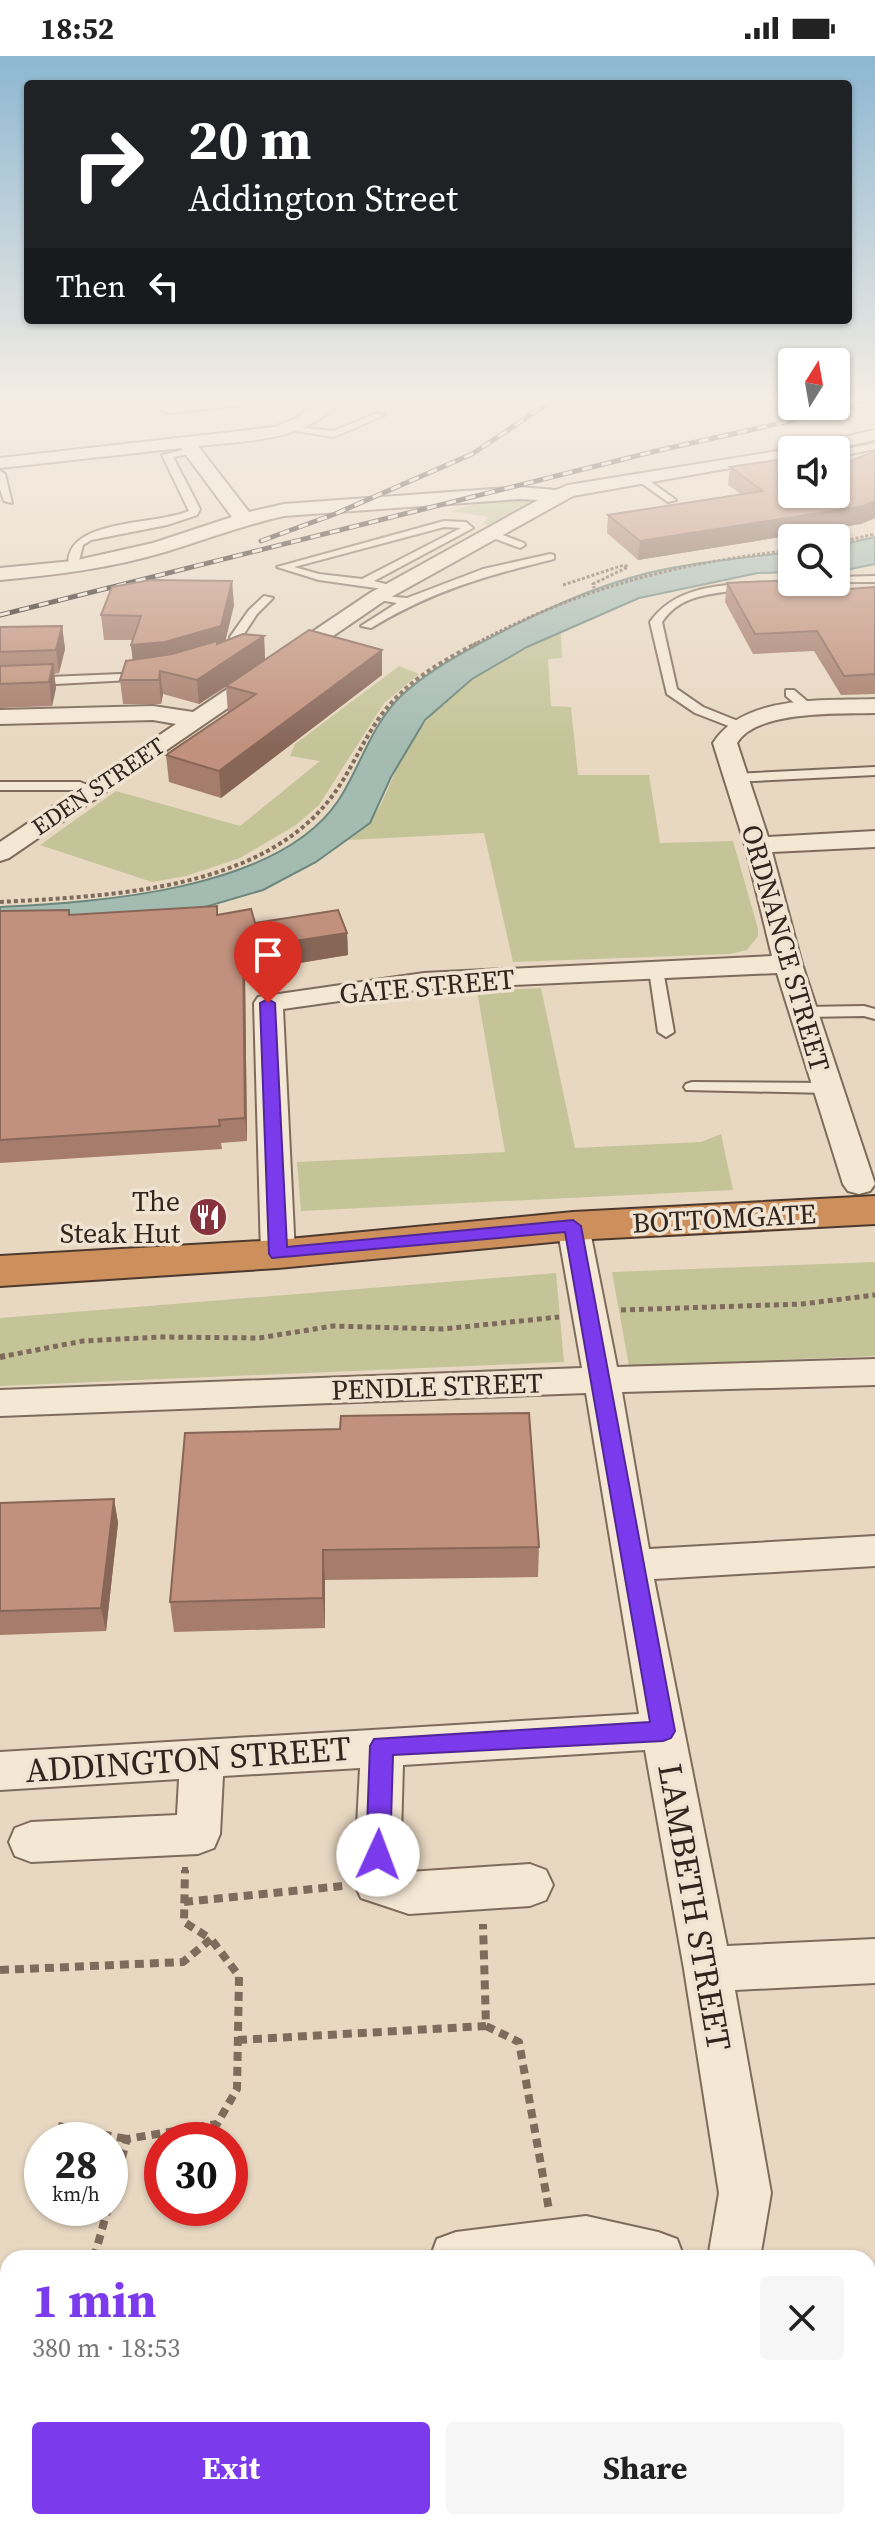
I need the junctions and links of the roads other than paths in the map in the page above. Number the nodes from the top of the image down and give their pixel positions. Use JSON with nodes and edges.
{"nodes":[{"id":1,"x":185,"y":515,"type":"edge"},
{"id":2,"x":241,"y":515,"type":"edge"},
{"id":3,"x":260,"y":515,"type":"edge"},
{"id":4,"x":524,"y":515,"type":"edge"},
{"id":5,"x":244,"y":519,"type":"junction"},
{"id":6,"x":492,"y":534,"type":"junction"},
{"id":7,"x":520,"y":545,"type":"dead end"},
{"id":8,"x":550,"y":557,"type":"dead end"},
{"id":9,"x":73,"y":567,"type":"junction"},
{"id":10,"x":0,"y":574,"type":"edge"},
{"id":11,"x":875,"y":579,"type":"edge"},
{"id":12,"x":850,"y":580,"type":"edge"},
{"id":13,"x":758,"y":585,"type":"edge"},
{"id":14,"x":385,"y":592,"type":"junction"},
{"id":15,"x":268,"y":598,"type":"dead end"},
{"id":16,"x":367,"y":626,"type":"dead end"},
{"id":17,"x":261,"y":654,"type":"edge"},
{"id":18,"x":155,"y":675,"type":"edge"},
{"id":19,"x":0,"y":683,"type":"edge"},
{"id":20,"x":790,"y":693,"type":"dead end"},
{"id":21,"x":875,"y":706,"type":"edge"},
{"id":22,"x":810,"y":710,"type":"junction"},
{"id":23,"x":0,"y":717,"type":"edge"},
{"id":24,"x":197,"y":720,"type":"junction"},
{"id":25,"x":743,"y":724,"type":"junction"},
{"id":26,"x":875,"y":771,"type":"edge"},
{"id":27,"x":734,"y":778,"type":"junction"},
{"id":28,"x":0,"y":786,"type":"edge"},
{"id":29,"x":94,"y":790,"type":"junction"},
{"id":30,"x":875,"y":839,"type":"edge"},
{"id":31,"x":758,"y":845,"type":"junction"},
{"id":32,"x":0,"y":853,"type":"edge"},
{"id":33,"x":788,"y":964,"type":"junction"},
{"id":34,"x":656,"y":970,"type":"junction"},
{"id":35,"x":804,"y":1012,"type":"junction"},
{"id":36,"x":875,"y":1014,"type":"edge"},
{"id":37,"x":666,"y":1032,"type":"dead end"},
{"id":38,"x":692,"y":1087,"type":"dead end"},
{"id":39,"x":828,"y":1088,"type":"junction"},
{"id":40,"x":867,"y":1197,"type":"edge"},
{"id":41,"x":573,"y":1226,"type":"junction"},
{"id":42,"x":278,"y":1254,"type":"junction"},
{"id":43,"x":0,"y":1271,"type":"edge"},
{"id":44,"x":875,"y":1372,"type":"edge"},
{"id":45,"x":602,"y":1380,"type":"junction"},
{"id":46,"x":0,"y":1403,"type":"edge"},
{"id":47,"x":875,"y":1551,"type":"edge"},
{"id":48,"x":632,"y":1565,"type":"junction"},
{"id":49,"x":663,"y":1731,"type":"junction"},
{"id":50,"x":382,"y":1746,"type":"junction"},
{"id":51,"x":202,"y":1758,"type":"junction"},
{"id":52,"x":0,"y":1771,"type":"edge"},
{"id":53,"x":31,"y":1842,"type":"dead end"},
{"id":54,"x":530,"y":1885,"type":"dead end"},
{"id":55,"x":875,"y":1961,"type":"edge"},
{"id":56,"x":708,"y":1969,"type":"junction"},
{"id":57,"x":542,"y":2250,"type":"edge"},
{"id":58,"x":622,"y":2250,"type":"edge"},
{"id":59,"x":735,"y":2250,"type":"edge"}],
"edges":[{"from":1,"to":9,"type":"lane"},
{"from":2,"to":5,"type":"street"},
{"from":3,"to":5,"type":"street"},
{"from":4,"to":6,"type":"street","name":"EDEN STREET"},
{"from":5,"to":9,"type":"street"},
{"from":6,"to":7,"type":"lane"},
{"from":6,"to":14,"type":"street","name":"EDEN STREET"},
{"from":8,"to":14,"type":"lane"},
{"from":9,"to":10,"type":"street"},
{"from":11,"to":12,"type":"lane"},
{"from":13,"to":25,"type":"lane"},
{"from":14,"to":14,"type":"lane"},
{"from":14,"to":16,"type":"lane"},
{"from":14,"to":24,"type":"street","name":"EDEN STREET"},
{"from":15,"to":17,"type":"lane"},
{"from":18,"to":19,"type":"lane"},
{"from":20,"to":22,"type":"lane"},
{"from":21,"to":22,"type":"street"},
{"from":22,"to":25,"type":"street"},
{"from":23,"to":24,"type":"street"},
{"from":24,"to":29,"type":"street","name":"EDEN STREET"},
{"from":25,"to":27,"type":"street","name":"ORDNANCE STREET"},
{"from":26,"to":27,"type":"lane"},
{"from":27,"to":31,"type":"street","name":"ORDNANCE STREET"},
{"from":28,"to":29,"type":"lane"},
{"from":29,"to":32,"type":"street","name":"EDEN STREET"},
{"from":30,"to":31,"type":"street"},
{"from":31,"to":33,"type":"street","name":"ORDNANCE STREET"},
{"from":33,"to":34,"type":"street","name":"GATE STREET"},
{"from":33,"to":35,"type":"street","name":"ORDNANCE STREET"},
{"from":34,"to":37,"type":"lane"},
{"from":34,"to":42,"type":"street","name":"GATE STREET"},
{"from":35,"to":36,"type":"lane"},
{"from":35,"to":39,"type":"street","name":"ORDNANCE STREET"},
{"from":38,"to":39,"type":"lane"},
{"from":39,"to":40,"type":"street","name":"ORDNANCE STREET"},
{"from":40,"to":41,"type":"highway","name":"BOTTOMGATE"},
{"from":41,"to":42,"type":"highway","name":"BOTTOMGATE"},
{"from":41,"to":45,"type":"street","name":"LAMBETH STREET"},
{"from":42,"to":43,"type":"highway","name":"BOTTOMGATE"},
{"from":44,"to":45,"type":"street","name":"PENDLE STREET"},
{"from":45,"to":46,"type":"street","name":"PENDLE STREET"},
{"from":45,"to":48,"type":"street","name":"LAMBETH STREET"},
{"from":47,"to":48,"type":"street"},
{"from":48,"to":49,"type":"street","name":"LAMBETH STREET"},
{"from":49,"to":50,"type":"street","name":"ADDINGTON STREET"},
{"from":49,"to":56,"type":"street","name":"LAMBETH STREET"},
{"from":50,"to":51,"type":"street","name":"ADDINGTON STREET"},
{"from":50,"to":54,"type":"street"},
{"from":51,"to":52,"type":"street","name":"ADDINGTON STREET"},
{"from":51,"to":53,"type":"street"},
{"from":55,"to":56,"type":"street"},
{"from":56,"to":59,"type":"street","name":"LAMBETH STREET"},
{"from":57,"to":58,"type":"street"}]}
